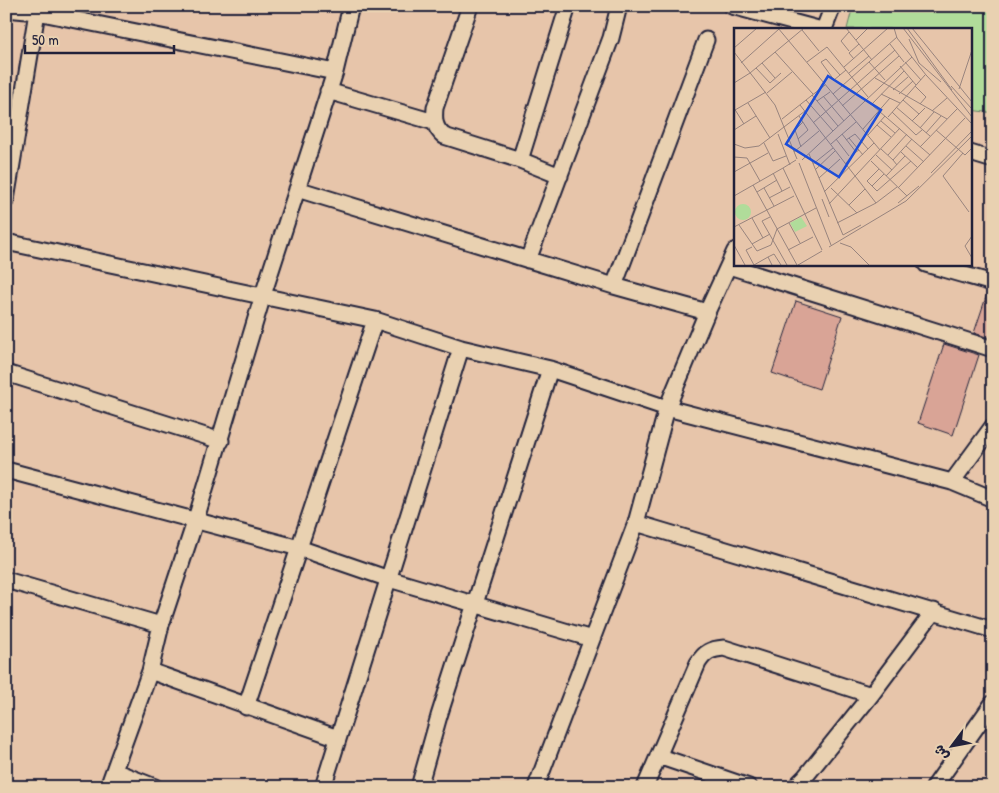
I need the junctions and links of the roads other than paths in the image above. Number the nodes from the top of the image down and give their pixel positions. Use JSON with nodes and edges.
{"nodes":[{"id":1,"x":351,"y":6,"type":"edge"},
{"id":2,"x":470,"y":6,"type":"edge"},
{"id":3,"x":568,"y":6,"type":"edge"},
{"id":4,"x":619,"y":6,"type":"edge"},
{"id":5,"x":732,"y":6,"type":"edge"},
{"id":6,"x":833,"y":6,"type":"edge"},
{"id":7,"x":6,"y":9,"type":"edge"},
{"id":8,"x":37,"y":9,"type":"edge"},
{"id":9,"x":814,"y":28,"type":"edge"},
{"id":10,"x":824,"y":28,"type":"edge"},
{"id":11,"x":706,"y":40,"type":"dead end"},
{"id":12,"x":335,"y":72,"type":"junction"},
{"id":13,"x":328,"y":91,"type":"junction"},
{"id":14,"x":434,"y":122,"type":"junction"},
{"id":15,"x":11,"y":146,"type":"edge"},
{"id":16,"x":972,"y":154,"type":"edge"},
{"id":17,"x":992,"y":159,"type":"edge"},
{"id":18,"x":520,"y":160,"type":"junction"},
{"id":19,"x":560,"y":176,"type":"junction"},
{"id":20,"x":297,"y":189,"type":"junction"},
{"id":21,"x":6,"y":200,"type":"edge"},
{"id":22,"x":6,"y":242,"type":"edge"},
{"id":23,"x":734,"y":253,"type":"edge"},
{"id":24,"x":528,"y":260,"type":"junction"},
{"id":25,"x":930,"y":265,"type":"edge"},
{"id":26,"x":729,"y":266,"type":"junction"},
{"id":27,"x":993,"y":283,"type":"edge"},
{"id":28,"x":614,"y":286,"type":"junction"},
{"id":29,"x":263,"y":295,"type":"junction"},
{"id":30,"x":707,"y":312,"type":"junction"},
{"id":31,"x":375,"y":320,"type":"junction"},
{"id":32,"x":461,"y":348,"type":"junction"},
{"id":33,"x":993,"y":349,"type":"edge"},
{"id":34,"x":550,"y":369,"type":"junction"},
{"id":35,"x":6,"y":372,"type":"edge"},
{"id":36,"x":668,"y":408,"type":"junction"},
{"id":37,"x":993,"y":426,"type":"edge"},
{"id":38,"x":220,"y":441,"type":"junction"},
{"id":39,"x":6,"y":470,"type":"edge"},
{"id":40,"x":952,"y":482,"type":"junction"},
{"id":41,"x":993,"y":499,"type":"edge"},
{"id":42,"x":196,"y":519,"type":"junction"},
{"id":43,"x":636,"y":523,"type":"junction"},
{"id":44,"x":299,"y":548,"type":"junction"},
{"id":45,"x":388,"y":579,"type":"junction"},
{"id":46,"x":6,"y":580,"type":"edge"},
{"id":47,"x":475,"y":603,"type":"junction"},
{"id":48,"x":934,"y":611,"type":"junction"},
{"id":49,"x":161,"y":625,"type":"junction"},
{"id":50,"x":993,"y":630,"type":"edge"},
{"id":51,"x":592,"y":639,"type":"junction"},
{"id":52,"x":150,"y":671,"type":"junction"},
{"id":53,"x":871,"y":695,"type":"junction"},
{"id":54,"x":993,"y":703,"type":"edge"},
{"id":55,"x":246,"y":707,"type":"junction"},
{"id":56,"x":338,"y":738,"type":"junction"},
{"id":57,"x":658,"y":756,"type":"junction"},
{"id":58,"x":114,"y":771,"type":"junction"},
{"id":59,"x":108,"y":787,"type":"edge"},
{"id":60,"x":155,"y":787,"type":"edge"},
{"id":61,"x":323,"y":787,"type":"edge"},
{"id":62,"x":419,"y":787,"type":"edge"},
{"id":63,"x":536,"y":787,"type":"edge"},
{"id":64,"x":645,"y":787,"type":"edge"},
{"id":65,"x":749,"y":787,"type":"edge"},
{"id":66,"x":796,"y":787,"type":"edge"},
{"id":67,"x":934,"y":787,"type":"edge"}],
"edges":[{"from":1,"to":12,"type":"street"},
{"from":2,"to":14,"type":"street"},
{"from":3,"to":18,"type":"street"},
{"from":4,"to":19,"type":"street"},
{"from":5,"to":9,"type":"street"},
{"from":6,"to":10,"type":"street"},
{"from":7,"to":8,"type":"street"},
{"from":8,"to":12,"type":"street"},
{"from":8,"to":15,"type":"street"},
{"from":11,"to":28,"type":"street"},
{"from":12,"to":13,"type":"street"},
{"from":13,"to":14,"type":"street"},
{"from":13,"to":20,"type":"street"},
{"from":14,"to":18,"type":"street"},
{"from":15,"to":21,"type":"street"},
{"from":16,"to":17,"type":"street"},
{"from":18,"to":19,"type":"street"},
{"from":19,"to":24,"type":"street"},
{"from":20,"to":24,"type":"street"},
{"from":20,"to":29,"type":"street"},
{"from":22,"to":29,"type":"street"},
{"from":23,"to":26,"type":"street"},
{"from":24,"to":28,"type":"street"},
{"from":25,"to":27,"type":"street"},
{"from":26,"to":30,"type":"street"},
{"from":26,"to":33,"type":"street"},
{"from":28,"to":30,"type":"street"},
{"from":29,"to":31,"type":"street"},
{"from":29,"to":38,"type":"street"},
{"from":30,"to":36,"type":"street"},
{"from":31,"to":32,"type":"street"},
{"from":31,"to":44,"type":"street"},
{"from":32,"to":34,"type":"street"},
{"from":32,"to":45,"type":"street"},
{"from":34,"to":36,"type":"street"},
{"from":34,"to":47,"type":"street"},
{"from":35,"to":38,"type":"street"},
{"from":36,"to":40,"type":"street"},
{"from":36,"to":43,"type":"street"},
{"from":37,"to":40,"type":"street"},
{"from":38,"to":42,"type":"street"},
{"from":39,"to":42,"type":"street"},
{"from":40,"to":41,"type":"street"},
{"from":42,"to":44,"type":"street"},
{"from":42,"to":49,"type":"street"},
{"from":43,"to":48,"type":"street"},
{"from":43,"to":51,"type":"street"},
{"from":44,"to":45,"type":"street"},
{"from":44,"to":55,"type":"street"},
{"from":45,"to":47,"type":"street"},
{"from":45,"to":56,"type":"street"},
{"from":46,"to":49,"type":"street"},
{"from":47,"to":51,"type":"street"},
{"from":47,"to":62,"type":"street"},
{"from":48,"to":50,"type":"street"},
{"from":48,"to":53,"type":"street"},
{"from":49,"to":52,"type":"street"},
{"from":51,"to":63,"type":"street"},
{"from":52,"to":55,"type":"street"},
{"from":52,"to":58,"type":"street"},
{"from":53,"to":57,"type":"street"},
{"from":53,"to":66,"type":"street"},
{"from":54,"to":67,"type":"street"},
{"from":55,"to":56,"type":"street"},
{"from":56,"to":61,"type":"street"},
{"from":57,"to":64,"type":"street"},
{"from":57,"to":65,"type":"street"},
{"from":58,"to":59,"type":"street"},
{"from":58,"to":60,"type":"street"}]}
